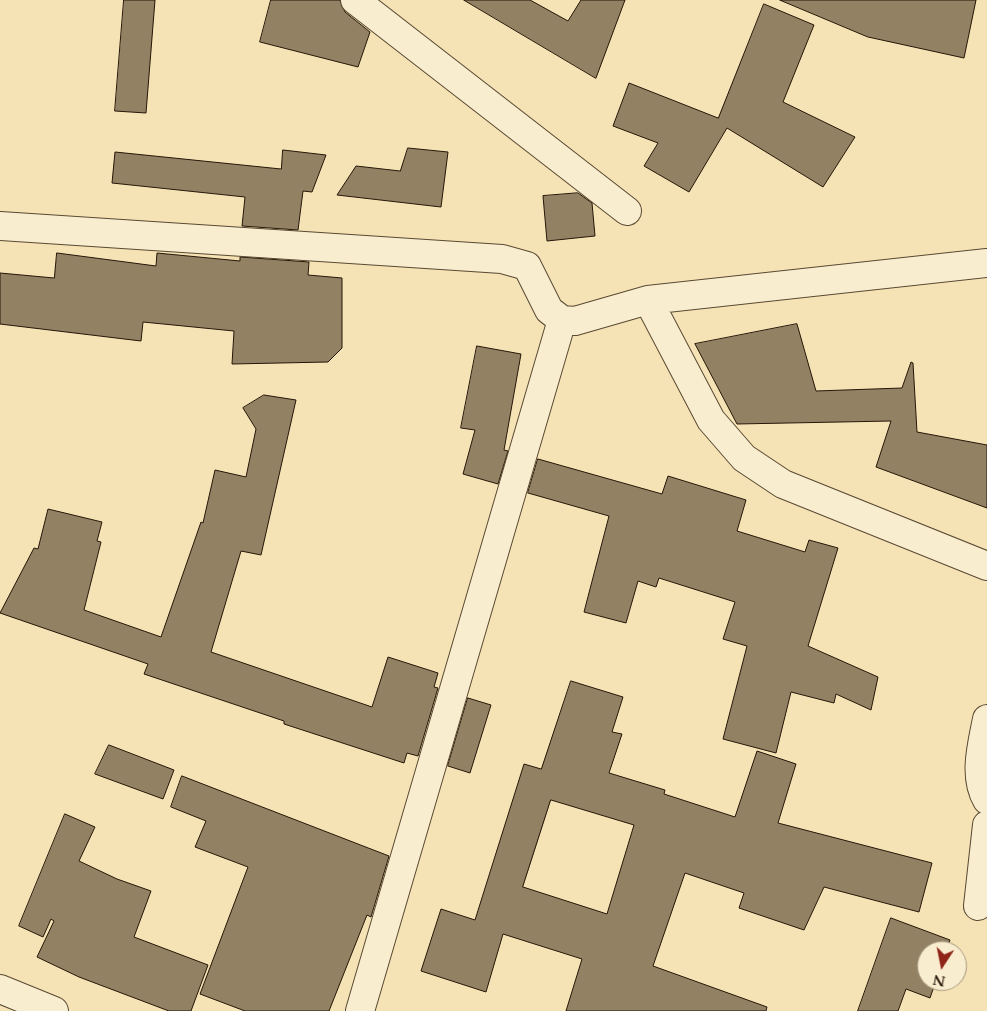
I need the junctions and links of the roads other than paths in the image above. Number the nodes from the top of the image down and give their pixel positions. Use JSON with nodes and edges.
{"nodes":[{"id":1,"x":355,"y":0,"type":"edge"},
{"id":2,"x":627,"y":212,"type":"dead end"},
{"id":3,"x":0,"y":226,"type":"edge"},
{"id":4,"x":987,"y":263,"type":"edge"},
{"id":5,"x":648,"y":300,"type":"junction"},
{"id":6,"x":562,"y":320,"type":"junction"},
{"id":7,"x":987,"y":566,"type":"edge"},
{"id":8,"x":987,"y":719,"type":"edge"},
{"id":9,"x":987,"y":800,"type":"edge"},
{"id":10,"x":987,"y":825,"type":"edge"},
{"id":11,"x":978,"y":906,"type":"dead end"},
{"id":12,"x":0,"y":989,"type":"edge"},
{"id":13,"x":54,"y":1011,"type":"edge"},
{"id":14,"x":360,"y":1011,"type":"edge"}],
"edges":[{"from":1,"to":2,"type":"street"},
{"from":3,"to":6,"type":"street"},
{"from":4,"to":5,"type":"street"},
{"from":5,"to":6,"type":"street"},
{"from":5,"to":7,"type":"street"},
{"from":6,"to":14,"type":"street"},
{"from":8,"to":9,"type":"street"},
{"from":10,"to":11,"type":"street"},
{"from":12,"to":13,"type":"street"}]}
